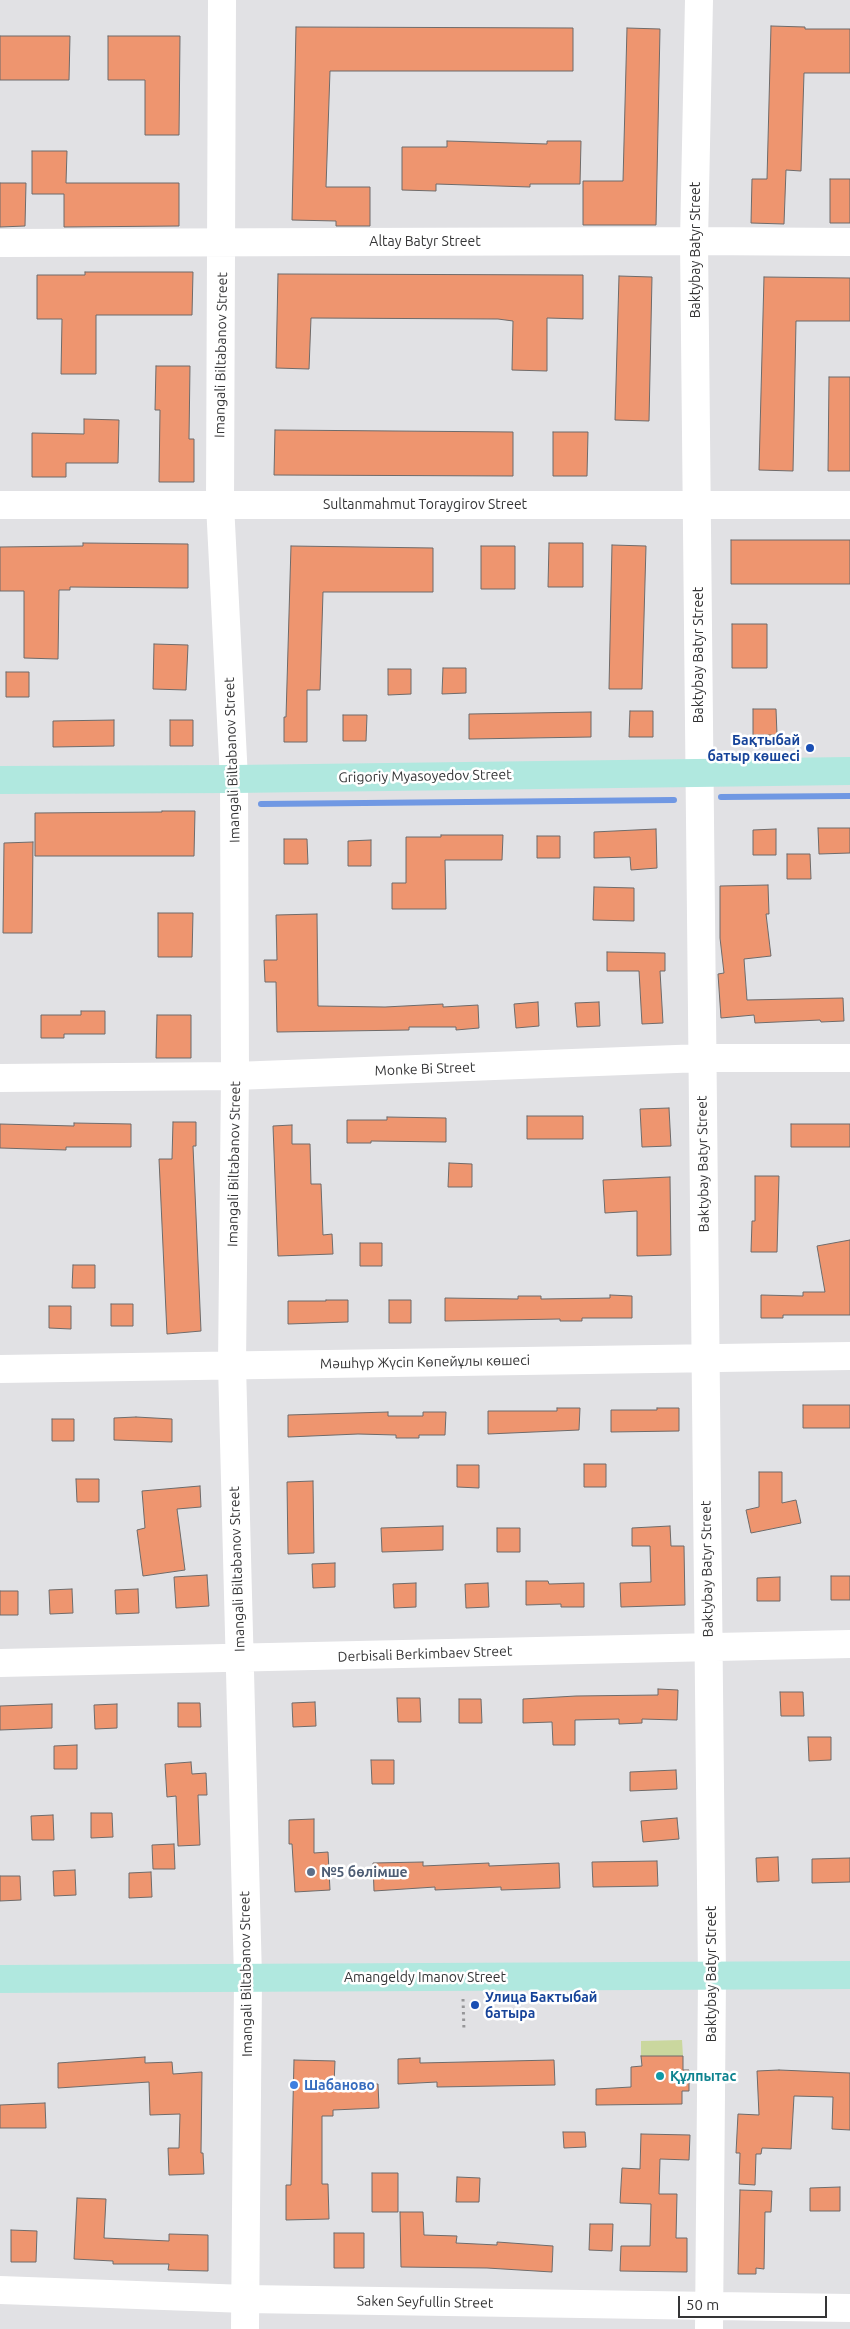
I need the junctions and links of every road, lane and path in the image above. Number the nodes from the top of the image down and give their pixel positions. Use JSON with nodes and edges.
{"nodes":[{"id":1,"x":222,"y":0,"type":"edge"},
{"id":2,"x":699,"y":0,"type":"edge"},
{"id":3,"x":222,"y":241,"type":"junction"},
{"id":4,"x":694,"y":241,"type":"junction"},
{"id":5,"x":850,"y":242,"type":"edge"},
{"id":6,"x":0,"y":243,"type":"edge"},
{"id":7,"x":220,"y":504,"type":"junction"},
{"id":8,"x":697,"y":504,"type":"junction"},
{"id":9,"x":0,"y":505,"type":"edge"},
{"id":10,"x":850,"y":505,"type":"edge"},
{"id":11,"x":850,"y":771,"type":"edge"},
{"id":12,"x":699,"y":772,"type":"junction"},
{"id":13,"x":234,"y":779,"type":"junction"},
{"id":14,"x":0,"y":780,"type":"edge"},
{"id":15,"x":702,"y":1058,"type":"junction"},
{"id":16,"x":850,"y":1058,"type":"edge"},
{"id":17,"x":235,"y":1076,"type":"junction"},
{"id":18,"x":0,"y":1078,"type":"edge"},
{"id":19,"x":850,"y":1356,"type":"edge"},
{"id":20,"x":705,"y":1358,"type":"junction"},
{"id":21,"x":232,"y":1365,"type":"junction"},
{"id":22,"x":0,"y":1369,"type":"edge"},
{"id":23,"x":850,"y":1644,"type":"edge"},
{"id":24,"x":708,"y":1646,"type":"junction"},
{"id":25,"x":239,"y":1659,"type":"junction"},
{"id":26,"x":0,"y":1663,"type":"edge"},
{"id":27,"x":850,"y":1975,"type":"edge"},
{"id":28,"x":712,"y":1976,"type":"junction"},
{"id":29,"x":248,"y":1978,"type":"junction"},
{"id":30,"x":0,"y":1979,"type":"edge"},
{"id":31,"x":463,"y":1997,"type":"dead end"},
{"id":32,"x":464,"y":2031,"type":"dead end"},
{"id":33,"x":0,"y":2290,"type":"edge"},
{"id":34,"x":246,"y":2299,"type":"junction"},
{"id":35,"x":850,"y":2308,"type":"edge"},
{"id":36,"x":709,"y":2318,"type":"edge"},
{"id":37,"x":245,"y":2329,"type":"edge"}],
"edges":[{"from":1,"to":3,"type":"street","name":"Imangali Biltabanov Street"},
{"from":2,"to":4,"type":"street","name":"Baktybay Batyr Street"},
{"from":3,"to":4,"type":"street","name":"Altay Batyr Street"},
{"from":3,"to":6,"type":"street","name":"Altay Batyr Street"},
{"from":3,"to":7,"type":"street","name":"Imangali Biltabanov Street"},
{"from":4,"to":5,"type":"street","name":"Altay Batyr Street"},
{"from":4,"to":8,"type":"street","name":"Baktybay Batyr Street"},
{"from":7,"to":8,"type":"street","name":"Sultanmahmut Toraygirov Street"},
{"from":7,"to":9,"type":"street","name":"Sultanmahmut Toraygirov Street"},
{"from":7,"to":13,"type":"street","name":"Imangali Biltabanov Street"},
{"from":8,"to":10,"type":"street","name":"Sultanmahmut Toraygirov Street"},
{"from":8,"to":12,"type":"street","name":"Baktybay Batyr Street"},
{"from":11,"to":12,"type":"main road","name":"Grigoriy Myasoyedov Street"},
{"from":12,"to":13,"type":"main road","name":"Grigoriy Myasoyedov Street"},
{"from":12,"to":15,"type":"street","name":"Baktybay Batyr Street"},
{"from":13,"to":14,"type":"main road","name":"Grigoriy Myasoyedov Street"},
{"from":13,"to":17,"type":"street","name":"Imangali Biltabanov Street"},
{"from":15,"to":16,"type":"street","name":"Monke Bi Street"},
{"from":15,"to":17,"type":"street","name":"Monke Bi Street"},
{"from":15,"to":20,"type":"street","name":"Baktybay Batyr Street"},
{"from":17,"to":18,"type":"street","name":"Monke Bi Street"},
{"from":17,"to":21,"type":"street","name":"Imangali Biltabanov Street"},
{"from":19,"to":20,"type":"street","name":"Мәшһүр Жүсіп Көпейұлы көшесі"},
{"from":20,"to":21,"type":"street","name":"Мәшһүр Жүсіп Көпейұлы көшесі"},
{"from":20,"to":24,"type":"street","name":"Baktybay Batyr Street"},
{"from":21,"to":22,"type":"street","name":"Мәшһүр Жүсіп Көпейұлы көшесі"},
{"from":21,"to":25,"type":"street","name":"Imangali Biltabanov Street"},
{"from":23,"to":24,"type":"street","name":"Derbisali Berkimbaev Street"},
{"from":24,"to":25,"type":"street","name":"Derbisali Berkimbaev Street"},
{"from":24,"to":28,"type":"street","name":"Baktybay Batyr Street"},
{"from":25,"to":26,"type":"street","name":"Derbisali Berkimbaev Street"},
{"from":25,"to":29,"type":"street","name":"Imangali Biltabanov Street"},
{"from":27,"to":28,"type":"main road","name":"Amangeldy Imanov Street"},
{"from":28,"to":29,"type":"main road","name":"Amangeldy Imanov Street"},
{"from":28,"to":36,"type":"street","name":"Baktybay Batyr Street"},
{"from":29,"to":30,"type":"main road","name":"Amangeldy Imanov Street"},
{"from":29,"to":34,"type":"street","name":"Imangali Biltabanov Street"},
{"from":31,"to":32,"type":"path"},
{"from":33,"to":34,"type":"street","name":"Saken Seyfullin Street"},
{"from":34,"to":36,"type":"street","name":"Saken Seyfullin Street"},
{"from":34,"to":37,"type":"street","name":"Imangali Biltabanov Street"},
{"from":35,"to":36,"type":"street","name":"Saken Seyfullin Street"}]}
